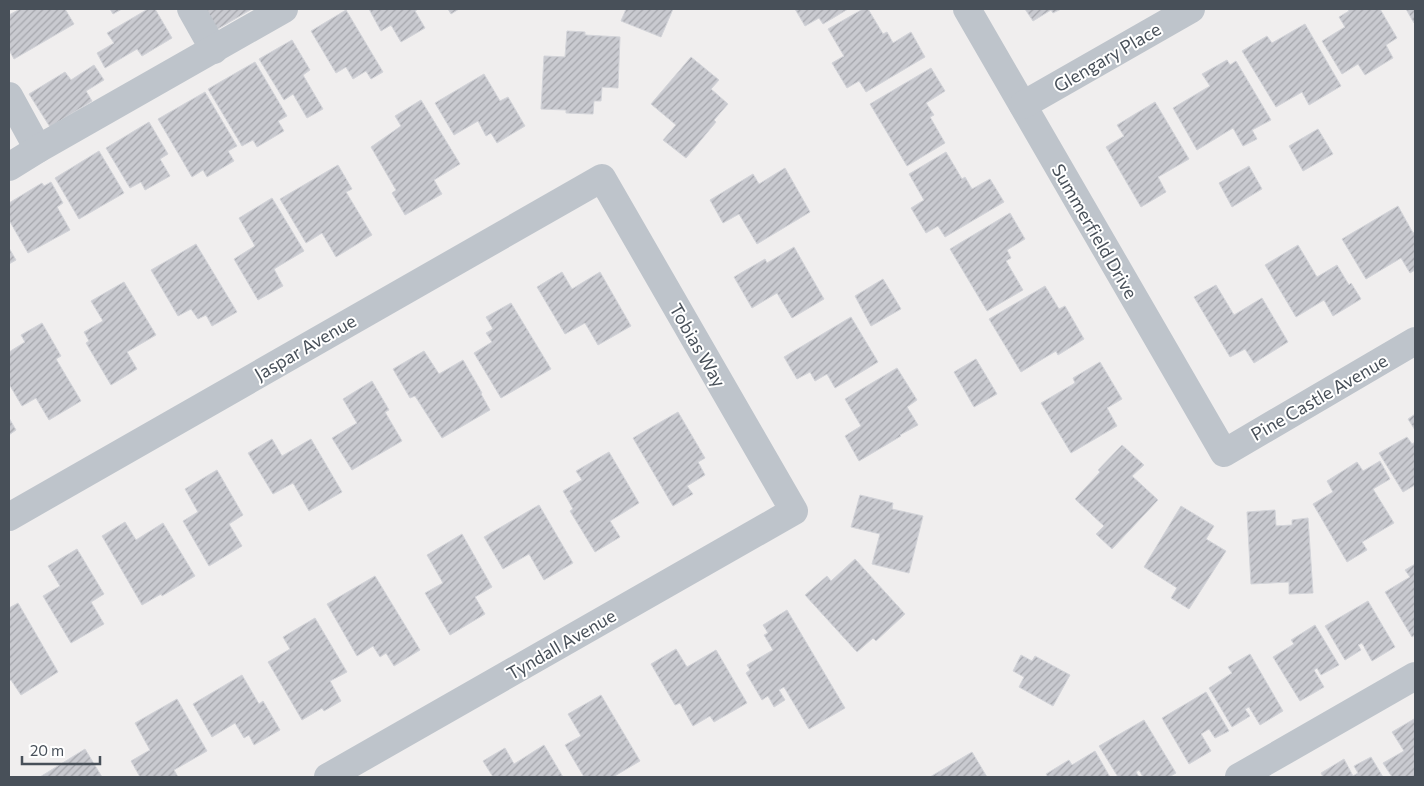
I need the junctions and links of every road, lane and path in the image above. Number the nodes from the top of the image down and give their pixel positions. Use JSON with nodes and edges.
{"nodes":[{"id":1,"x":191,"y":9,"type":"edge"},
{"id":2,"x":284,"y":9,"type":"edge"},
{"id":3,"x":967,"y":9,"type":"edge"},
{"id":4,"x":1190,"y":9,"type":"edge"},
{"id":5,"x":214,"y":50,"type":"junction"},
{"id":6,"x":9,"y":96,"type":"edge"},
{"id":7,"x":1023,"y":105,"type":"junction"},
{"id":8,"x":38,"y":149,"type":"junction"},
{"id":9,"x":9,"y":167,"type":"edge"},
{"id":10,"x":602,"y":178,"type":"joint"},
{"id":11,"x":1415,"y":341,"type":"edge"},
{"id":12,"x":1224,"y":453,"type":"joint"},
{"id":13,"x":794,"y":511,"type":"joint"},
{"id":14,"x":9,"y":517,"type":"edge"},
{"id":15,"x":1415,"y":676,"type":"edge"},
{"id":16,"x":328,"y":777,"type":"edge"},
{"id":17,"x":1239,"y":777,"type":"edge"}],
"edges":[{"from":1,"to":5,"type":"street"},
{"from":2,"to":5,"type":"street"},
{"from":3,"to":7,"type":"street","name":"Summerfield Drive"},
{"from":4,"to":7,"type":"street","name":"Glengary Place"},
{"from":5,"to":8,"type":"street"},
{"from":6,"to":8,"type":"street"},
{"from":7,"to":12,"type":"street","name":"Summerfield Drive"},
{"from":8,"to":9,"type":"street"},
{"from":10,"to":13,"type":"street","name":"Tobias Way"},
{"from":10,"to":14,"type":"street","name":"Jaspar Avenue"},
{"from":11,"to":12,"type":"street","name":"Pine Castle Avenue"},
{"from":13,"to":16,"type":"street","name":"Tyndall Avenue"},
{"from":15,"to":17,"type":"street"}]}
